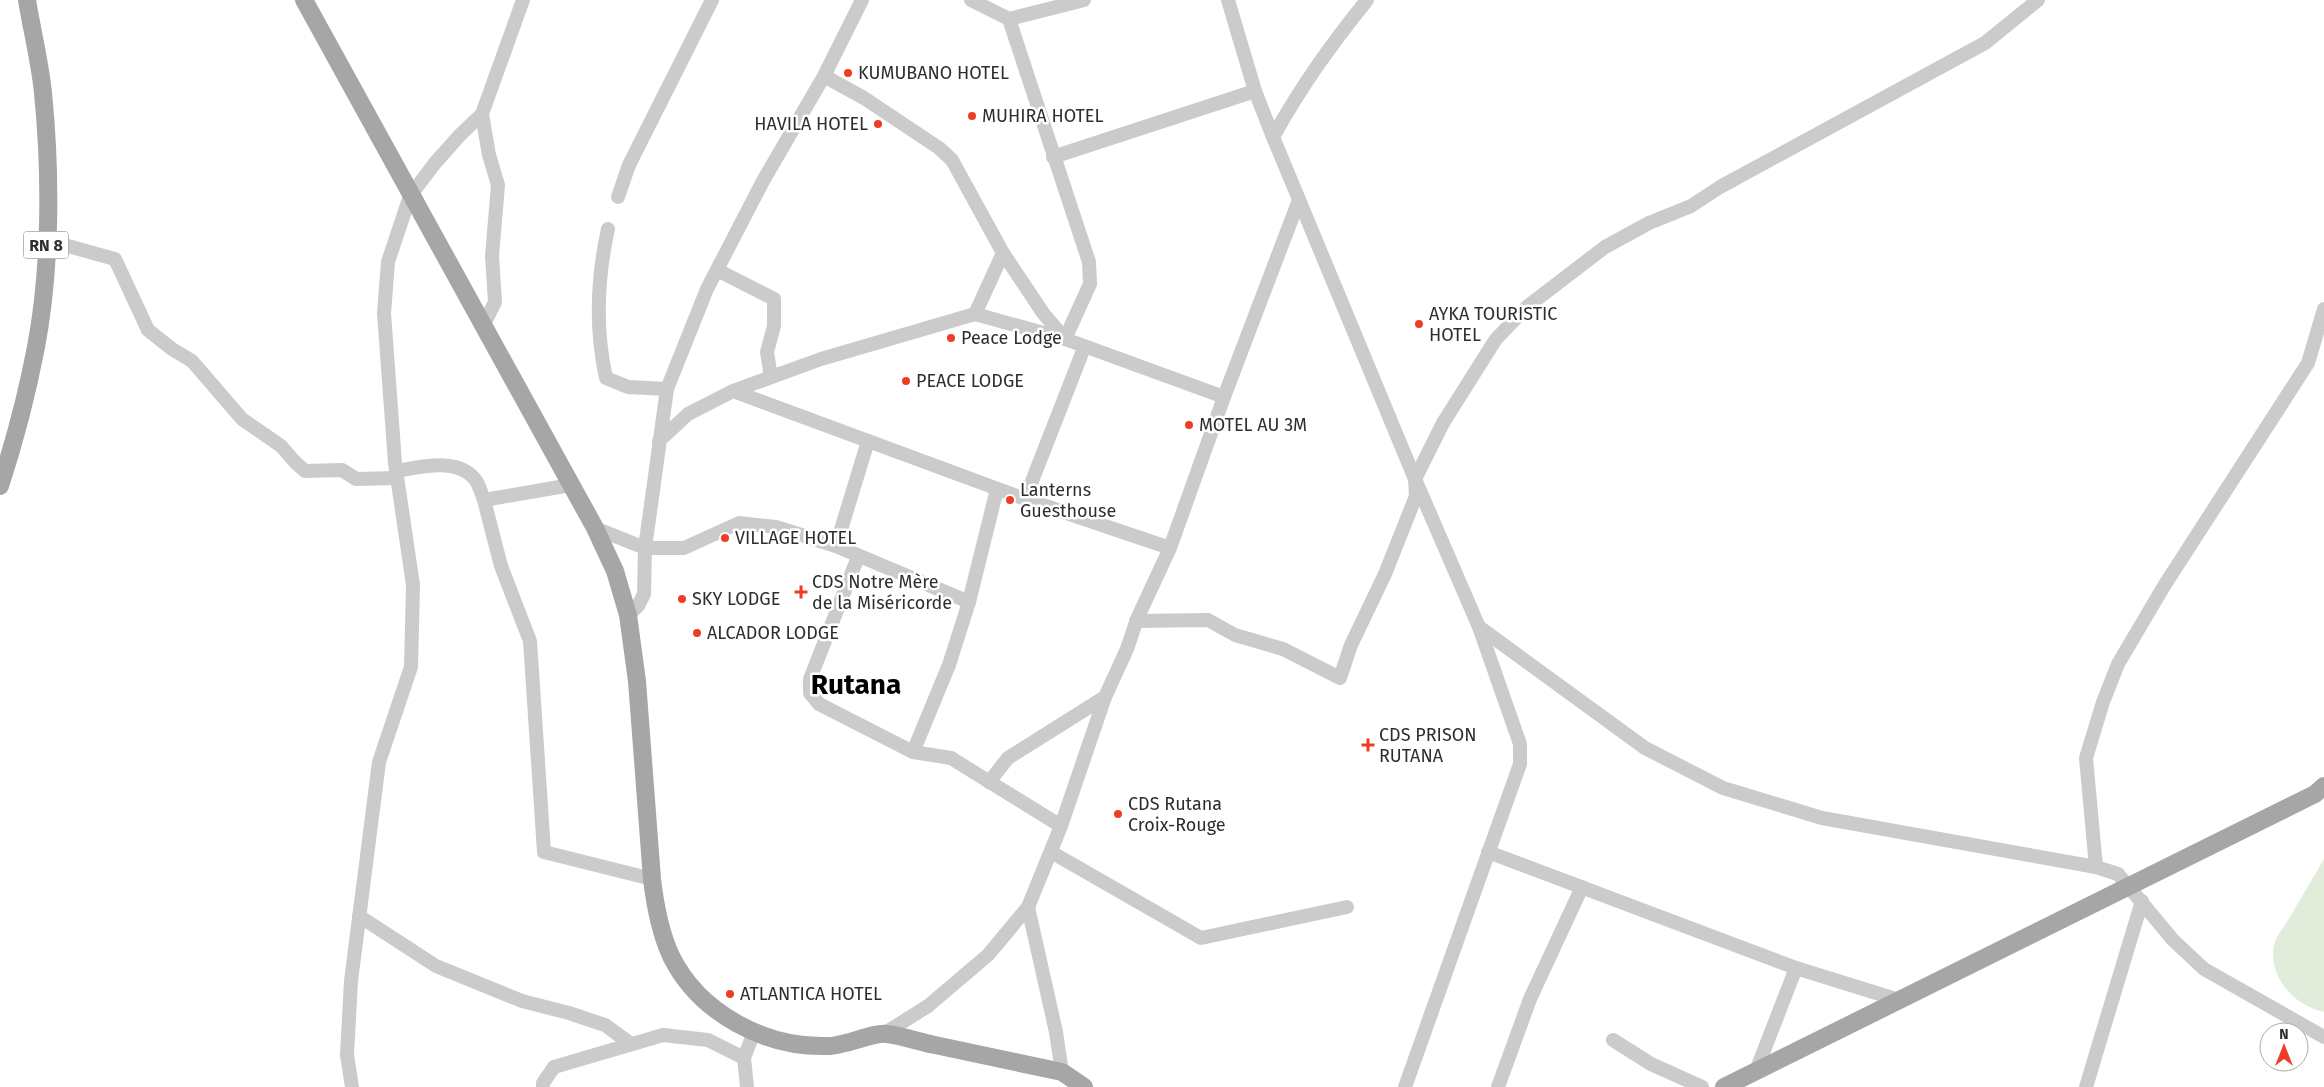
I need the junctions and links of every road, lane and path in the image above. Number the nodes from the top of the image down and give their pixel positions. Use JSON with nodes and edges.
{"nodes":[{"id":1,"x":27,"y":0,"type":"edge"},
{"id":2,"x":304,"y":0,"type":"edge"},
{"id":3,"x":523,"y":0,"type":"edge"},
{"id":4,"x":712,"y":0,"type":"edge"},
{"id":5,"x":862,"y":0,"type":"edge"},
{"id":6,"x":971,"y":0,"type":"edge"},
{"id":7,"x":1084,"y":0,"type":"edge"},
{"id":8,"x":1228,"y":0,"type":"edge"},
{"id":9,"x":1367,"y":0,"type":"edge"},
{"id":10,"x":2038,"y":0,"type":"edge"},
{"id":11,"x":1010,"y":19,"type":"junction"},
{"id":12,"x":824,"y":76,"type":"junction"},
{"id":13,"x":1255,"y":91,"type":"junction"},
{"id":14,"x":482,"y":114,"type":"junction"},
{"id":15,"x":1273,"y":137,"type":"junction"},
{"id":16,"x":1053,"y":157,"type":"junction"},
{"id":17,"x":410,"y":196,"type":"junction"},
{"id":18,"x":618,"y":197,"type":"dead end"},
{"id":19,"x":1299,"y":200,"type":"junction"},
{"id":20,"x":608,"y":229,"type":"dead end"},
{"id":21,"x":46,"y":240,"type":"junction"},
{"id":22,"x":1002,"y":252,"type":"junction"},
{"id":23,"x":717,"y":270,"type":"junction"},
{"id":24,"x":2324,"y":309,"type":"edge"},
{"id":25,"x":975,"y":314,"type":"junction"},
{"id":26,"x":483,"y":326,"type":"junction"},
{"id":27,"x":1065,"y":340,"type":"junction"},
{"id":28,"x":1084,"y":348,"type":"junction"},
{"id":29,"x":771,"y":377,"type":"junction"},
{"id":30,"x":667,"y":389,"type":"junction"},
{"id":31,"x":733,"y":391,"type":"junction"},
{"id":32,"x":1224,"y":397,"type":"junction"},
{"id":33,"x":659,"y":440,"type":"junction"},
{"id":34,"x":868,"y":441,"type":"junction"},
{"id":35,"x":397,"y":474,"type":"junction"},
{"id":36,"x":1415,"y":479,"type":"junction"},
{"id":37,"x":571,"y":485,"type":"junction"},
{"id":38,"x":0,"y":486,"type":"edge"},
{"id":39,"x":997,"y":488,"type":"junction"},
{"id":40,"x":1025,"y":499,"type":"junction"},
{"id":41,"x":484,"y":500,"type":"junction"},
{"id":42,"x":595,"y":528,"type":"junction"},
{"id":43,"x":836,"y":546,"type":"junction"},
{"id":44,"x":645,"y":548,"type":"junction"},
{"id":45,"x":1170,"y":548,"type":"junction"},
{"id":46,"x":858,"y":556,"type":"junction"},
{"id":47,"x":969,"y":602,"type":"junction"},
{"id":48,"x":628,"y":615,"type":"junction"},
{"id":49,"x":1136,"y":620,"type":"junction"},
{"id":50,"x":1479,"y":627,"type":"junction"},
{"id":51,"x":1105,"y":697,"type":"junction"},
{"id":52,"x":913,"y":752,"type":"junction"},
{"id":53,"x":989,"y":782,"type":"junction"},
{"id":54,"x":2324,"y":786,"type":"edge"},
{"id":55,"x":1061,"y":826,"type":"junction"},
{"id":56,"x":1051,"y":852,"type":"junction"},
{"id":57,"x":1488,"y":852,"type":"junction"},
{"id":58,"x":2096,"y":867,"type":"junction"},
{"id":59,"x":652,"y":879,"type":"junction"},
{"id":60,"x":2129,"y":886,"type":"junction"},
{"id":61,"x":1582,"y":887,"type":"junction"},
{"id":62,"x":2142,"y":901,"type":"junction"},
{"id":63,"x":1028,"y":907,"type":"junction"},
{"id":64,"x":1347,"y":908,"type":"dead end"},
{"id":65,"x":358,"y":916,"type":"junction"},
{"id":66,"x":1796,"y":968,"type":"junction"},
{"id":67,"x":1899,"y":1000,"type":"junction"},
{"id":68,"x":754,"y":1032,"type":"junction"},
{"id":69,"x":885,"y":1034,"type":"junction"},
{"id":70,"x":2324,"y":1037,"type":"edge"},
{"id":71,"x":1613,"y":1040,"type":"dead end"},
{"id":72,"x":632,"y":1044,"type":"junction"},
{"id":73,"x":744,"y":1058,"type":"junction"},
{"id":74,"x":1062,"y":1072,"type":"junction"},
{"id":75,"x":1756,"y":1072,"type":"junction"},
{"id":76,"x":352,"y":1087,"type":"edge"},
{"id":77,"x":543,"y":1087,"type":"edge"},
{"id":78,"x":747,"y":1087,"type":"edge"},
{"id":79,"x":1084,"y":1087,"type":"edge"},
{"id":80,"x":1405,"y":1087,"type":"edge"},
{"id":81,"x":1498,"y":1087,"type":"edge"},
{"id":82,"x":1702,"y":1087,"type":"edge"},
{"id":83,"x":1724,"y":1087,"type":"edge"},
{"id":84,"x":2086,"y":1087,"type":"edge"}],
"edges":[{"from":1,"to":21,"type":"main road","number":"RN 8"},
{"from":2,"to":17,"type":"main road"},
{"from":3,"to":14,"type":"street"},
{"from":4,"to":18,"type":"street"},
{"from":5,"to":12,"type":"street"},
{"from":6,"to":11,"type":"street"},
{"from":7,"to":11,"type":"street"},
{"from":8,"to":13,"type":"street"},
{"from":9,"to":15,"type":"street"},
{"from":10,"to":36,"type":"street"},
{"from":11,"to":16,"type":"street"},
{"from":12,"to":22,"type":"street"},
{"from":12,"to":23,"type":"street"},
{"from":13,"to":15,"type":"street"},
{"from":13,"to":16,"type":"street"},
{"from":14,"to":17,"type":"street"},
{"from":14,"to":26,"type":"street"},
{"from":15,"to":19,"type":"street"},
{"from":16,"to":27,"type":"street"},
{"from":17,"to":26,"type":"main road"},
{"from":17,"to":35,"type":"street"},
{"from":19,"to":32,"type":"street"},
{"from":19,"to":36,"type":"street"},
{"from":20,"to":30,"type":"street"},
{"from":21,"to":35,"type":"street"},
{"from":21,"to":38,"type":"main road","number":"RN 8"},
{"from":22,"to":25,"type":"street"},
{"from":22,"to":27,"type":"street"},
{"from":23,"to":29,"type":"street"},
{"from":23,"to":30,"type":"street"},
{"from":24,"to":58,"type":"street"},
{"from":25,"to":27,"type":"street"},
{"from":25,"to":29,"type":"street"},
{"from":26,"to":37,"type":"main road"},
{"from":27,"to":28,"type":"street"},
{"from":28,"to":32,"type":"street"},
{"from":28,"to":40,"type":"street"},
{"from":29,"to":31,"type":"street"},
{"from":30,"to":33,"type":"street"},
{"from":31,"to":33,"type":"street"},
{"from":31,"to":34,"type":"street"},
{"from":32,"to":45,"type":"street"},
{"from":33,"to":44,"type":"street"},
{"from":34,"to":39,"type":"street"},
{"from":34,"to":43,"type":"street"},
{"from":35,"to":41,"type":"street"},
{"from":35,"to":65,"type":"street"},
{"from":36,"to":49,"type":"street"},
{"from":36,"to":50,"type":"street"},
{"from":37,"to":41,"type":"street"},
{"from":37,"to":42,"type":"main road"},
{"from":39,"to":40,"type":"street"},
{"from":39,"to":47,"type":"street"},
{"from":40,"to":45,"type":"street"},
{"from":41,"to":59,"type":"street"},
{"from":42,"to":44,"type":"street"},
{"from":42,"to":48,"type":"main road"},
{"from":43,"to":44,"type":"street"},
{"from":43,"to":46,"type":"street"},
{"from":44,"to":48,"type":"street"},
{"from":45,"to":49,"type":"street"},
{"from":46,"to":47,"type":"street"},
{"from":46,"to":52,"type":"street"},
{"from":47,"to":52,"type":"street"},
{"from":48,"to":59,"type":"main road"},
{"from":49,"to":51,"type":"street"},
{"from":50,"to":57,"type":"street"},
{"from":50,"to":58,"type":"street"},
{"from":51,"to":53,"type":"street"},
{"from":51,"to":55,"type":"street"},
{"from":52,"to":53,"type":"street"},
{"from":53,"to":55,"type":"street"},
{"from":54,"to":60,"type":"main road"},
{"from":55,"to":56,"type":"street"},
{"from":56,"to":63,"type":"street"},
{"from":56,"to":64,"type":"street"},
{"from":57,"to":61,"type":"street"},
{"from":57,"to":80,"type":"street"},
{"from":58,"to":60,"type":"street"},
{"from":59,"to":68,"type":"main road"},
{"from":60,"to":62,"type":"street"},
{"from":60,"to":67,"type":"main road"},
{"from":61,"to":66,"type":"street"},
{"from":61,"to":81,"type":"street"},
{"from":62,"to":70,"type":"street"},
{"from":62,"to":84,"type":"street"},
{"from":63,"to":69,"type":"street"},
{"from":63,"to":74,"type":"street"},
{"from":65,"to":72,"type":"street"},
{"from":65,"to":76,"type":"street"},
{"from":66,"to":67,"type":"street"},
{"from":66,"to":75,"type":"street"},
{"from":67,"to":75,"type":"main road"},
{"from":68,"to":69,"type":"main road"},
{"from":68,"to":73,"type":"street"},
{"from":69,"to":74,"type":"main road"},
{"from":71,"to":82,"type":"street"},
{"from":72,"to":73,"type":"street"},
{"from":72,"to":77,"type":"street"},
{"from":73,"to":78,"type":"street"},
{"from":74,"to":79,"type":"main road"},
{"from":75,"to":83,"type":"main road"}]}
